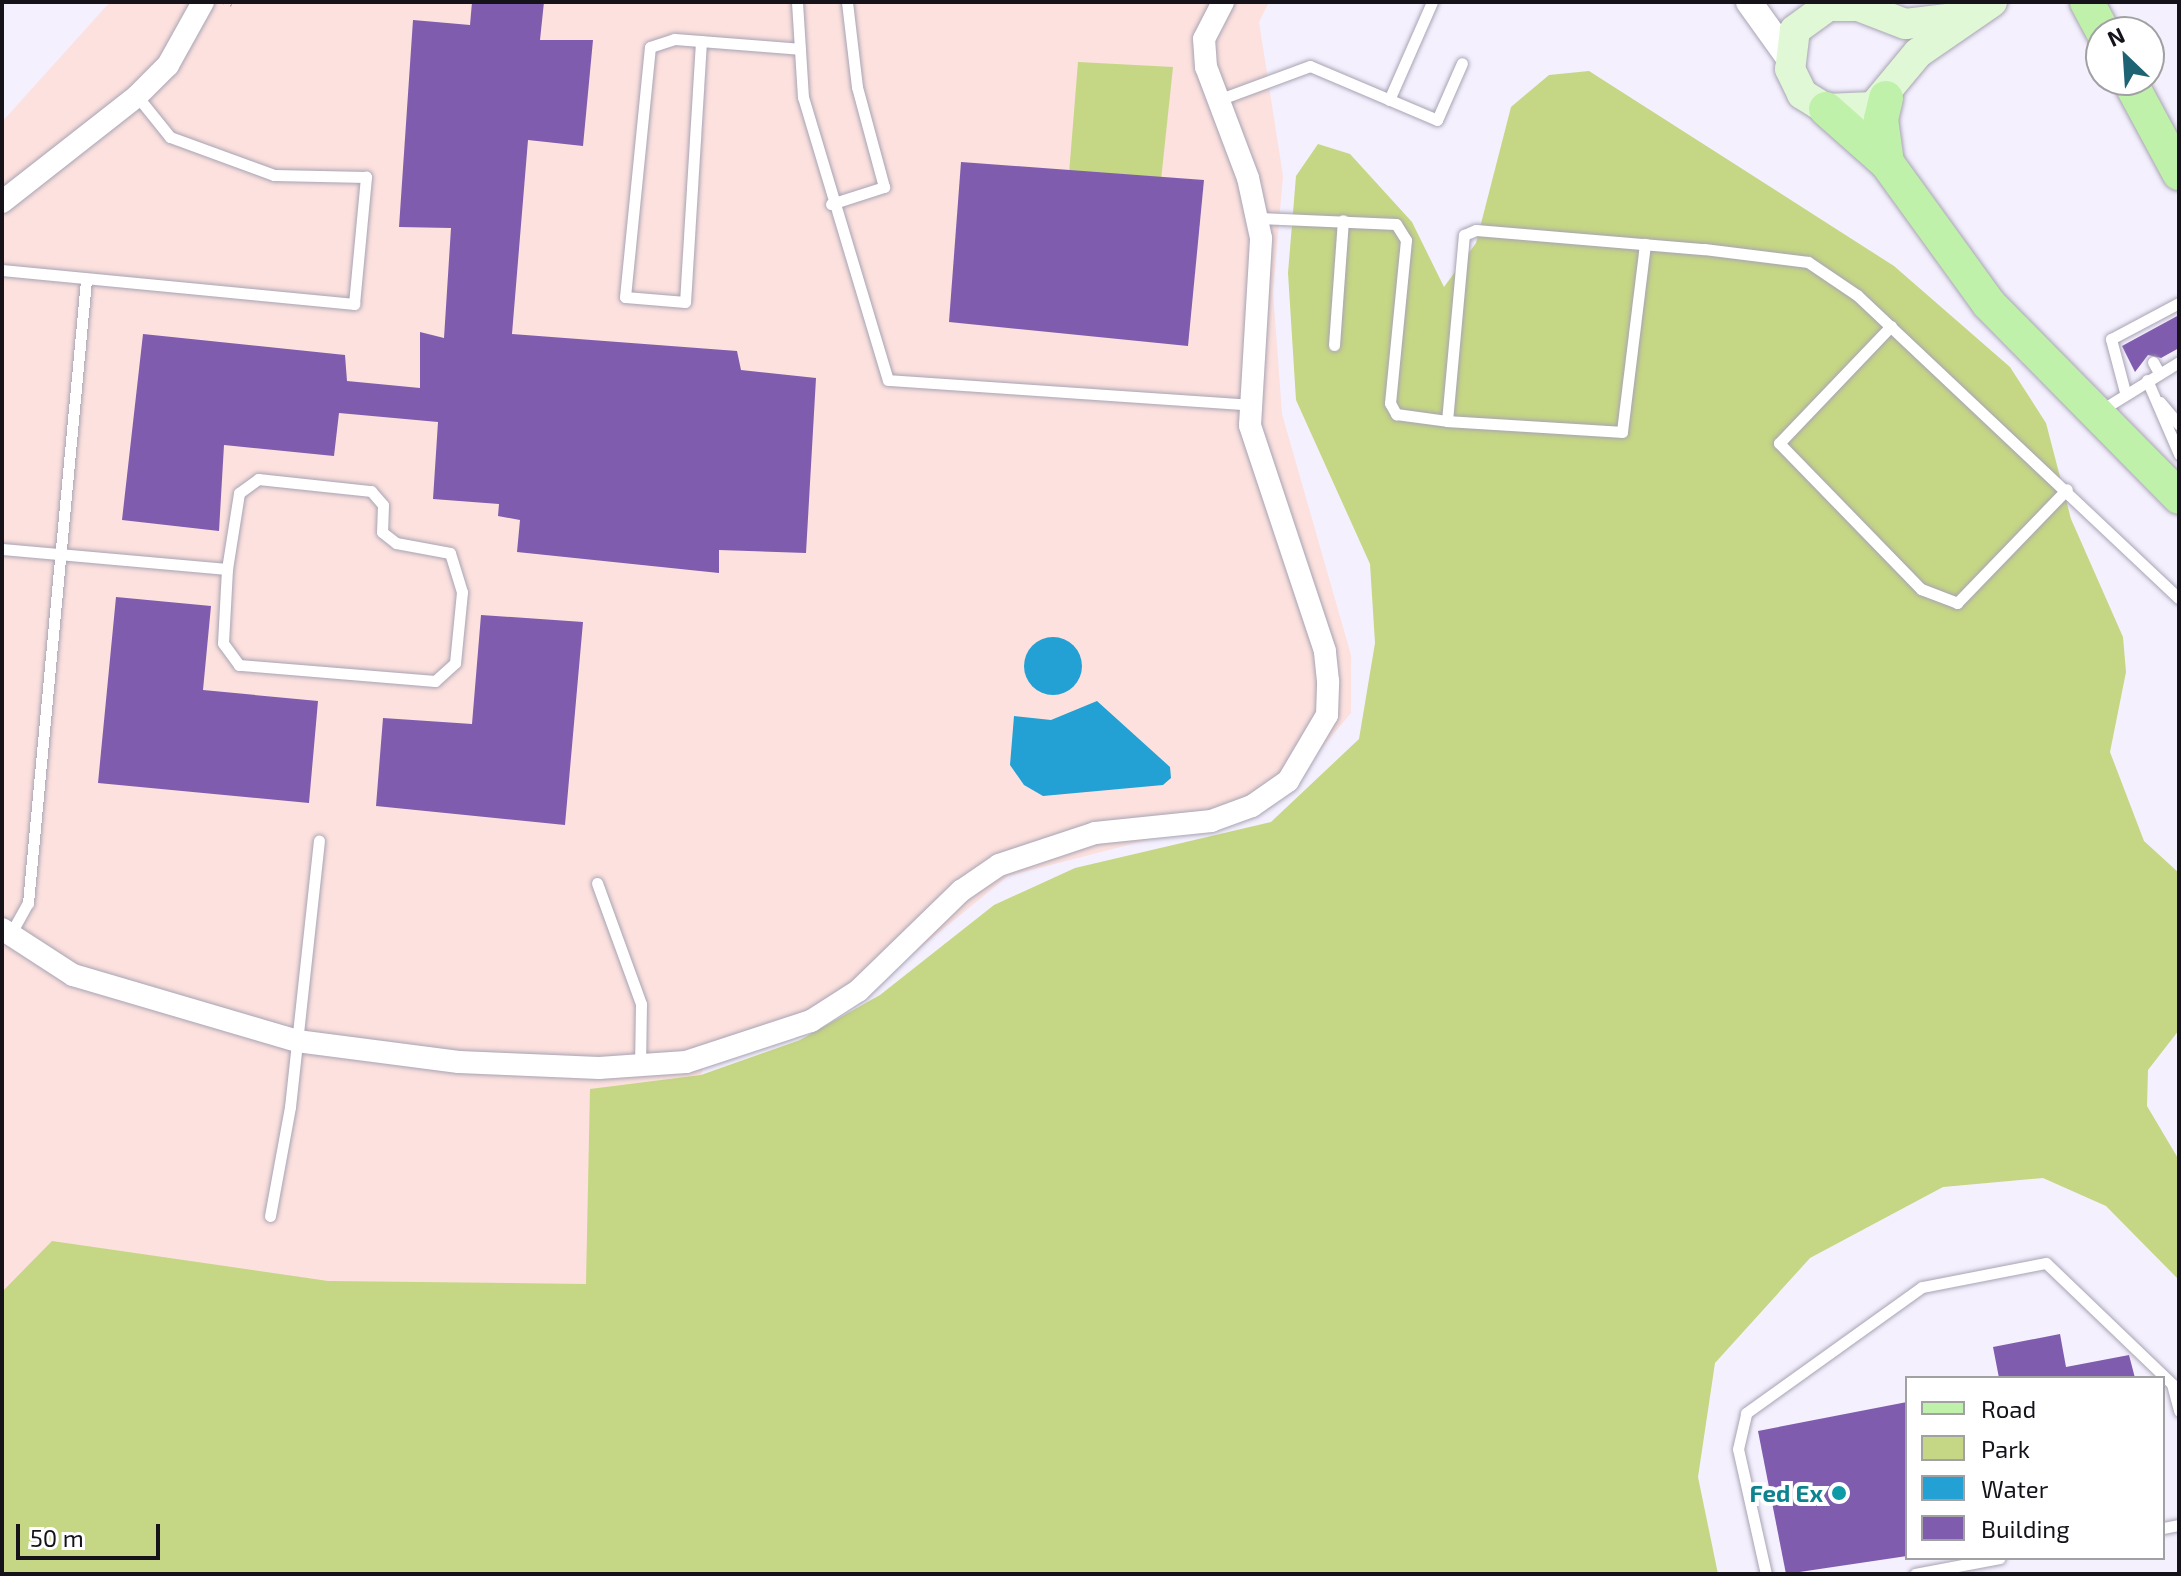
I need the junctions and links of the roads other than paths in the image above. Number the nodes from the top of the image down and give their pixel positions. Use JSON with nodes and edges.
{"nodes":[{"id":1,"x":203,"y":2,"type":"edge"},
{"id":2,"x":797,"y":2,"type":"edge"},
{"id":3,"x":847,"y":2,"type":"edge"},
{"id":4,"x":1223,"y":2,"type":"edge"},
{"id":5,"x":1432,"y":2,"type":"edge"},
{"id":6,"x":1749,"y":2,"type":"edge"},
{"id":7,"x":1992,"y":2,"type":"edge"},
{"id":8,"x":1823,"y":4,"type":"edge"},
{"id":9,"x":1964,"y":17,"type":"junction"},
{"id":10,"x":1880,"y":18,"type":"junction"},
{"id":11,"x":701,"y":41,"type":"junction"},
{"id":12,"x":800,"y":49,"type":"junction"},
{"id":13,"x":1787,"y":55,"type":"junction"},
{"id":14,"x":1462,"y":63,"type":"dead end"},
{"id":15,"x":1895,"y":85,"type":"junction"},
{"id":16,"x":137,"y":96,"type":"junction"},
{"id":17,"x":2138,"y":96,"type":"edge"},
{"id":18,"x":1217,"y":100,"type":"junction"},
{"id":19,"x":1389,"y":100,"type":"junction"},
{"id":20,"x":1826,"y":109,"type":"junction"},
{"id":21,"x":1887,"y":163,"type":"junction"},
{"id":22,"x":2179,"y":173,"type":"edge"},
{"id":23,"x":2,"y":202,"type":"edge"},
{"id":24,"x":831,"y":204,"type":"junction"},
{"id":25,"x":1259,"y":218,"type":"junction"},
{"id":26,"x":1343,"y":220,"type":"junction"},
{"id":27,"x":1645,"y":244,"type":"junction"},
{"id":28,"x":2,"y":270,"type":"edge"},
{"id":29,"x":86,"y":280,"type":"junction"},
{"id":30,"x":2179,"y":303,"type":"edge"},
{"id":31,"x":1891,"y":326,"type":"junction"},
{"id":32,"x":1334,"y":345,"type":"dead end"},
{"id":33,"x":2179,"y":362,"type":"edge"},
{"id":34,"x":2147,"y":380,"type":"junction"},
{"id":35,"x":2125,"y":392,"type":"junction"},
{"id":36,"x":2160,"y":402,"type":"junction"},
{"id":37,"x":1251,"y":405,"type":"junction"},
{"id":38,"x":2096,"y":414,"type":"junction"},
{"id":39,"x":1447,"y":421,"type":"junction"},
{"id":40,"x":2179,"y":425,"type":"edge"},
{"id":41,"x":2179,"y":454,"type":"edge"},
{"id":42,"x":2067,"y":489,"type":"junction"},
{"id":43,"x":2179,"y":497,"type":"edge"},
{"id":44,"x":2,"y":549,"type":"edge"},
{"id":45,"x":60,"y":556,"type":"junction"},
{"id":46,"x":227,"y":569,"type":"junction"},
{"id":47,"x":2179,"y":598,"type":"edge"},
{"id":48,"x":319,"y":841,"type":"dead end"},
{"id":49,"x":597,"y":883,"type":"dead end"},
{"id":50,"x":6,"y":932,"type":"edge"},
{"id":51,"x":297,"y":1041,"type":"junction"},
{"id":52,"x":640,"y":1065,"type":"junction"},
{"id":53,"x":270,"y":1216,"type":"dead end"},
{"id":54,"x":2164,"y":1376,"type":"edge"},
{"id":55,"x":2165,"y":1377,"type":"edge"},
{"id":56,"x":2179,"y":1411,"type":"edge"},
{"id":57,"x":1989,"y":1560,"type":"edge"},
{"id":58,"x":1766,"y":1574,"type":"edge"},
{"id":59,"x":1915,"y":1574,"type":"edge"}],
"edges":[{"from":1,"to":16,"type":"street"},
{"from":2,"to":12,"type":"lane"},
{"from":3,"to":24,"type":"lane"},
{"from":4,"to":18,"type":"street"},
{"from":5,"to":19,"type":"lane"},
{"from":6,"to":13,"type":"street"},
{"from":7,"to":9,"type":"main road"},
{"from":8,"to":10,"type":"main road"},
{"from":8,"to":13,"type":"main road"},
{"from":9,"to":10,"type":"main road"},
{"from":9,"to":15,"type":"main road"},
{"from":10,"to":15,"type":"main road"},
{"from":11,"to":11,"type":"lane"},
{"from":11,"to":12,"type":"lane"},
{"from":12,"to":24,"type":"lane"},
{"from":13,"to":20,"type":"main road"},
{"from":14,"to":19,"type":"lane"},
{"from":15,"to":20,"type":"main road"},
{"from":15,"to":21,"type":"main road"},
{"from":16,"to":23,"type":"street"},
{"from":16,"to":29,"type":"lane"},
{"from":17,"to":22,"type":"main road"},
{"from":18,"to":19,"type":"lane"},
{"from":18,"to":25,"type":"street"},
{"from":20,"to":21,"type":"main road"},
{"from":21,"to":38,"type":"main road"},
{"from":24,"to":37,"type":"lane"},
{"from":25,"to":26,"type":"lane"},
{"from":25,"to":37,"type":"street"},
{"from":26,"to":32,"type":"lane"},
{"from":26,"to":39,"type":"lane"},
{"from":27,"to":31,"type":"lane"},
{"from":27,"to":39,"type":"lane"},
{"from":27,"to":39,"type":"lane"},
{"from":28,"to":29,"type":"lane"},
{"from":29,"to":45,"type":"lane"},
{"from":30,"to":35,"type":"lane"},
{"from":31,"to":42,"type":"lane"},
{"from":31,"to":42,"type":"lane"},
{"from":33,"to":34,"type":"lane"},
{"from":34,"to":35,"type":"lane"},
{"from":34,"to":36,"type":"lane"},
{"from":35,"to":38,"type":"lane"},
{"from":36,"to":40,"type":"lane"},
{"from":36,"to":41,"type":"lane"},
{"from":37,"to":52,"type":"street"},
{"from":38,"to":43,"type":"main road"},
{"from":42,"to":47,"type":"lane"},
{"from":44,"to":45,"type":"lane"},
{"from":45,"to":46,"type":"lane"},
{"from":45,"to":50,"type":"lane"},
{"from":46,"to":46,"type":"lane"},
{"from":48,"to":51,"type":"lane"},
{"from":49,"to":52,"type":"lane"},
{"from":50,"to":51,"type":"street"},
{"from":51,"to":52,"type":"street"},
{"from":51,"to":53,"type":"lane"},
{"from":54,"to":58,"type":"lane"},
{"from":55,"to":56,"type":"lane"},
{"from":57,"to":59,"type":"lane"}]}
